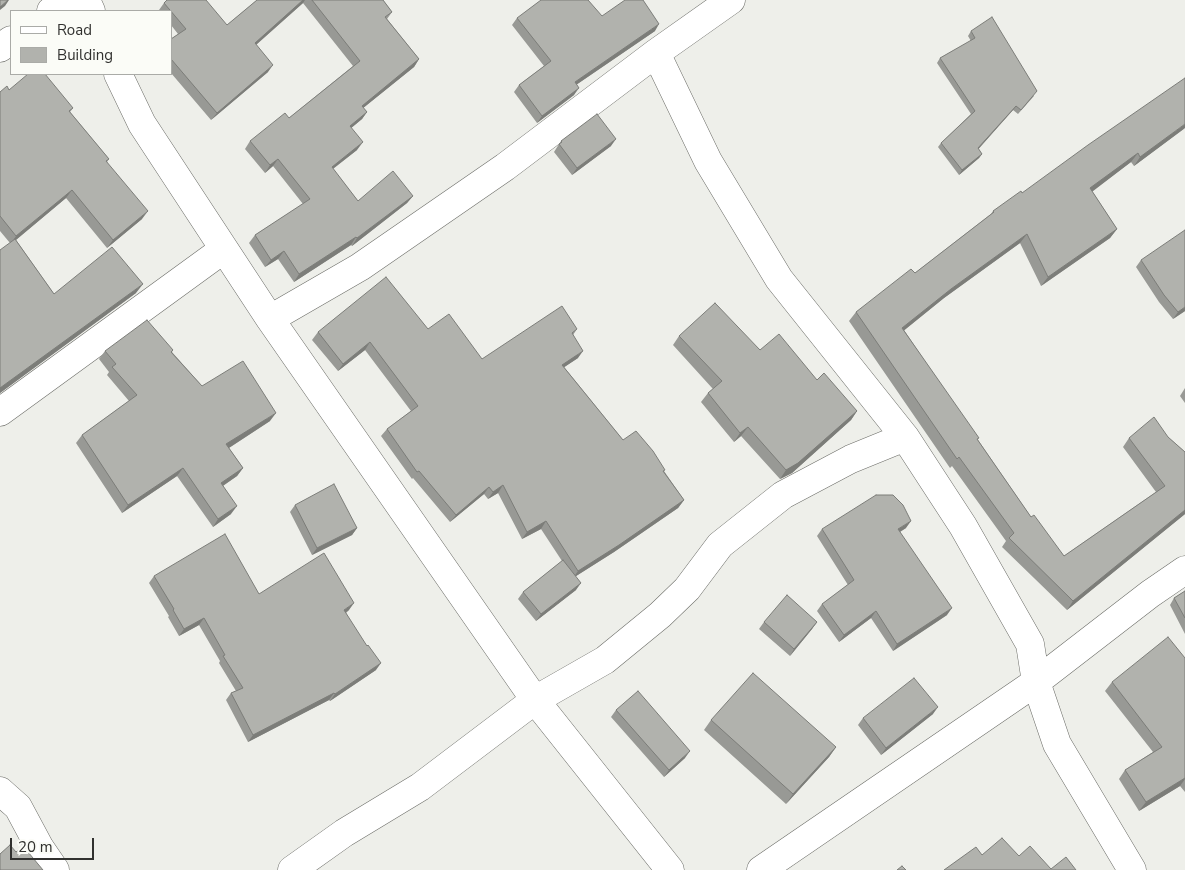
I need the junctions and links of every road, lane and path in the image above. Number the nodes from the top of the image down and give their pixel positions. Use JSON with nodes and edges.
{"nodes":[{"id":1,"x":66,"y":0,"type":"edge"},
{"id":2,"x":730,"y":0,"type":"edge"},
{"id":3,"x":52,"y":10,"type":"edge"},
{"id":4,"x":656,"y":53,"type":"junction"},
{"id":5,"x":118,"y":75,"type":"edge"},
{"id":6,"x":224,"y":249,"type":"junction"},
{"id":7,"x":270,"y":319,"type":"junction"},
{"id":8,"x":0,"y":412,"type":"edge"},
{"id":9,"x":905,"y":437,"type":"junction"},
{"id":10,"x":1185,"y":570,"type":"edge"},
{"id":11,"x":1036,"y":682,"type":"junction"},
{"id":12,"x":535,"y":700,"type":"junction"},
{"id":13,"x":0,"y":792,"type":"edge"},
{"id":14,"x":54,"y":870,"type":"edge"},
{"id":15,"x":292,"y":870,"type":"edge"},
{"id":16,"x":670,"y":870,"type":"edge"},
{"id":17,"x":761,"y":870,"type":"edge"},
{"id":18,"x":1132,"y":870,"type":"edge"}],
"edges":[{"from":1,"to":3,"type":"street"},
{"from":2,"to":4,"type":"street"},
{"from":4,"to":7,"type":"street"},
{"from":4,"to":9,"type":"street"},
{"from":5,"to":6,"type":"street"},
{"from":6,"to":7,"type":"street"},
{"from":6,"to":8,"type":"street"},
{"from":7,"to":12,"type":"street"},
{"from":9,"to":11,"type":"street"},
{"from":9,"to":12,"type":"street"},
{"from":10,"to":11,"type":"street"},
{"from":11,"to":17,"type":"street"},
{"from":11,"to":18,"type":"street"},
{"from":12,"to":15,"type":"street"},
{"from":12,"to":16,"type":"street"},
{"from":13,"to":14,"type":"street"}]}
